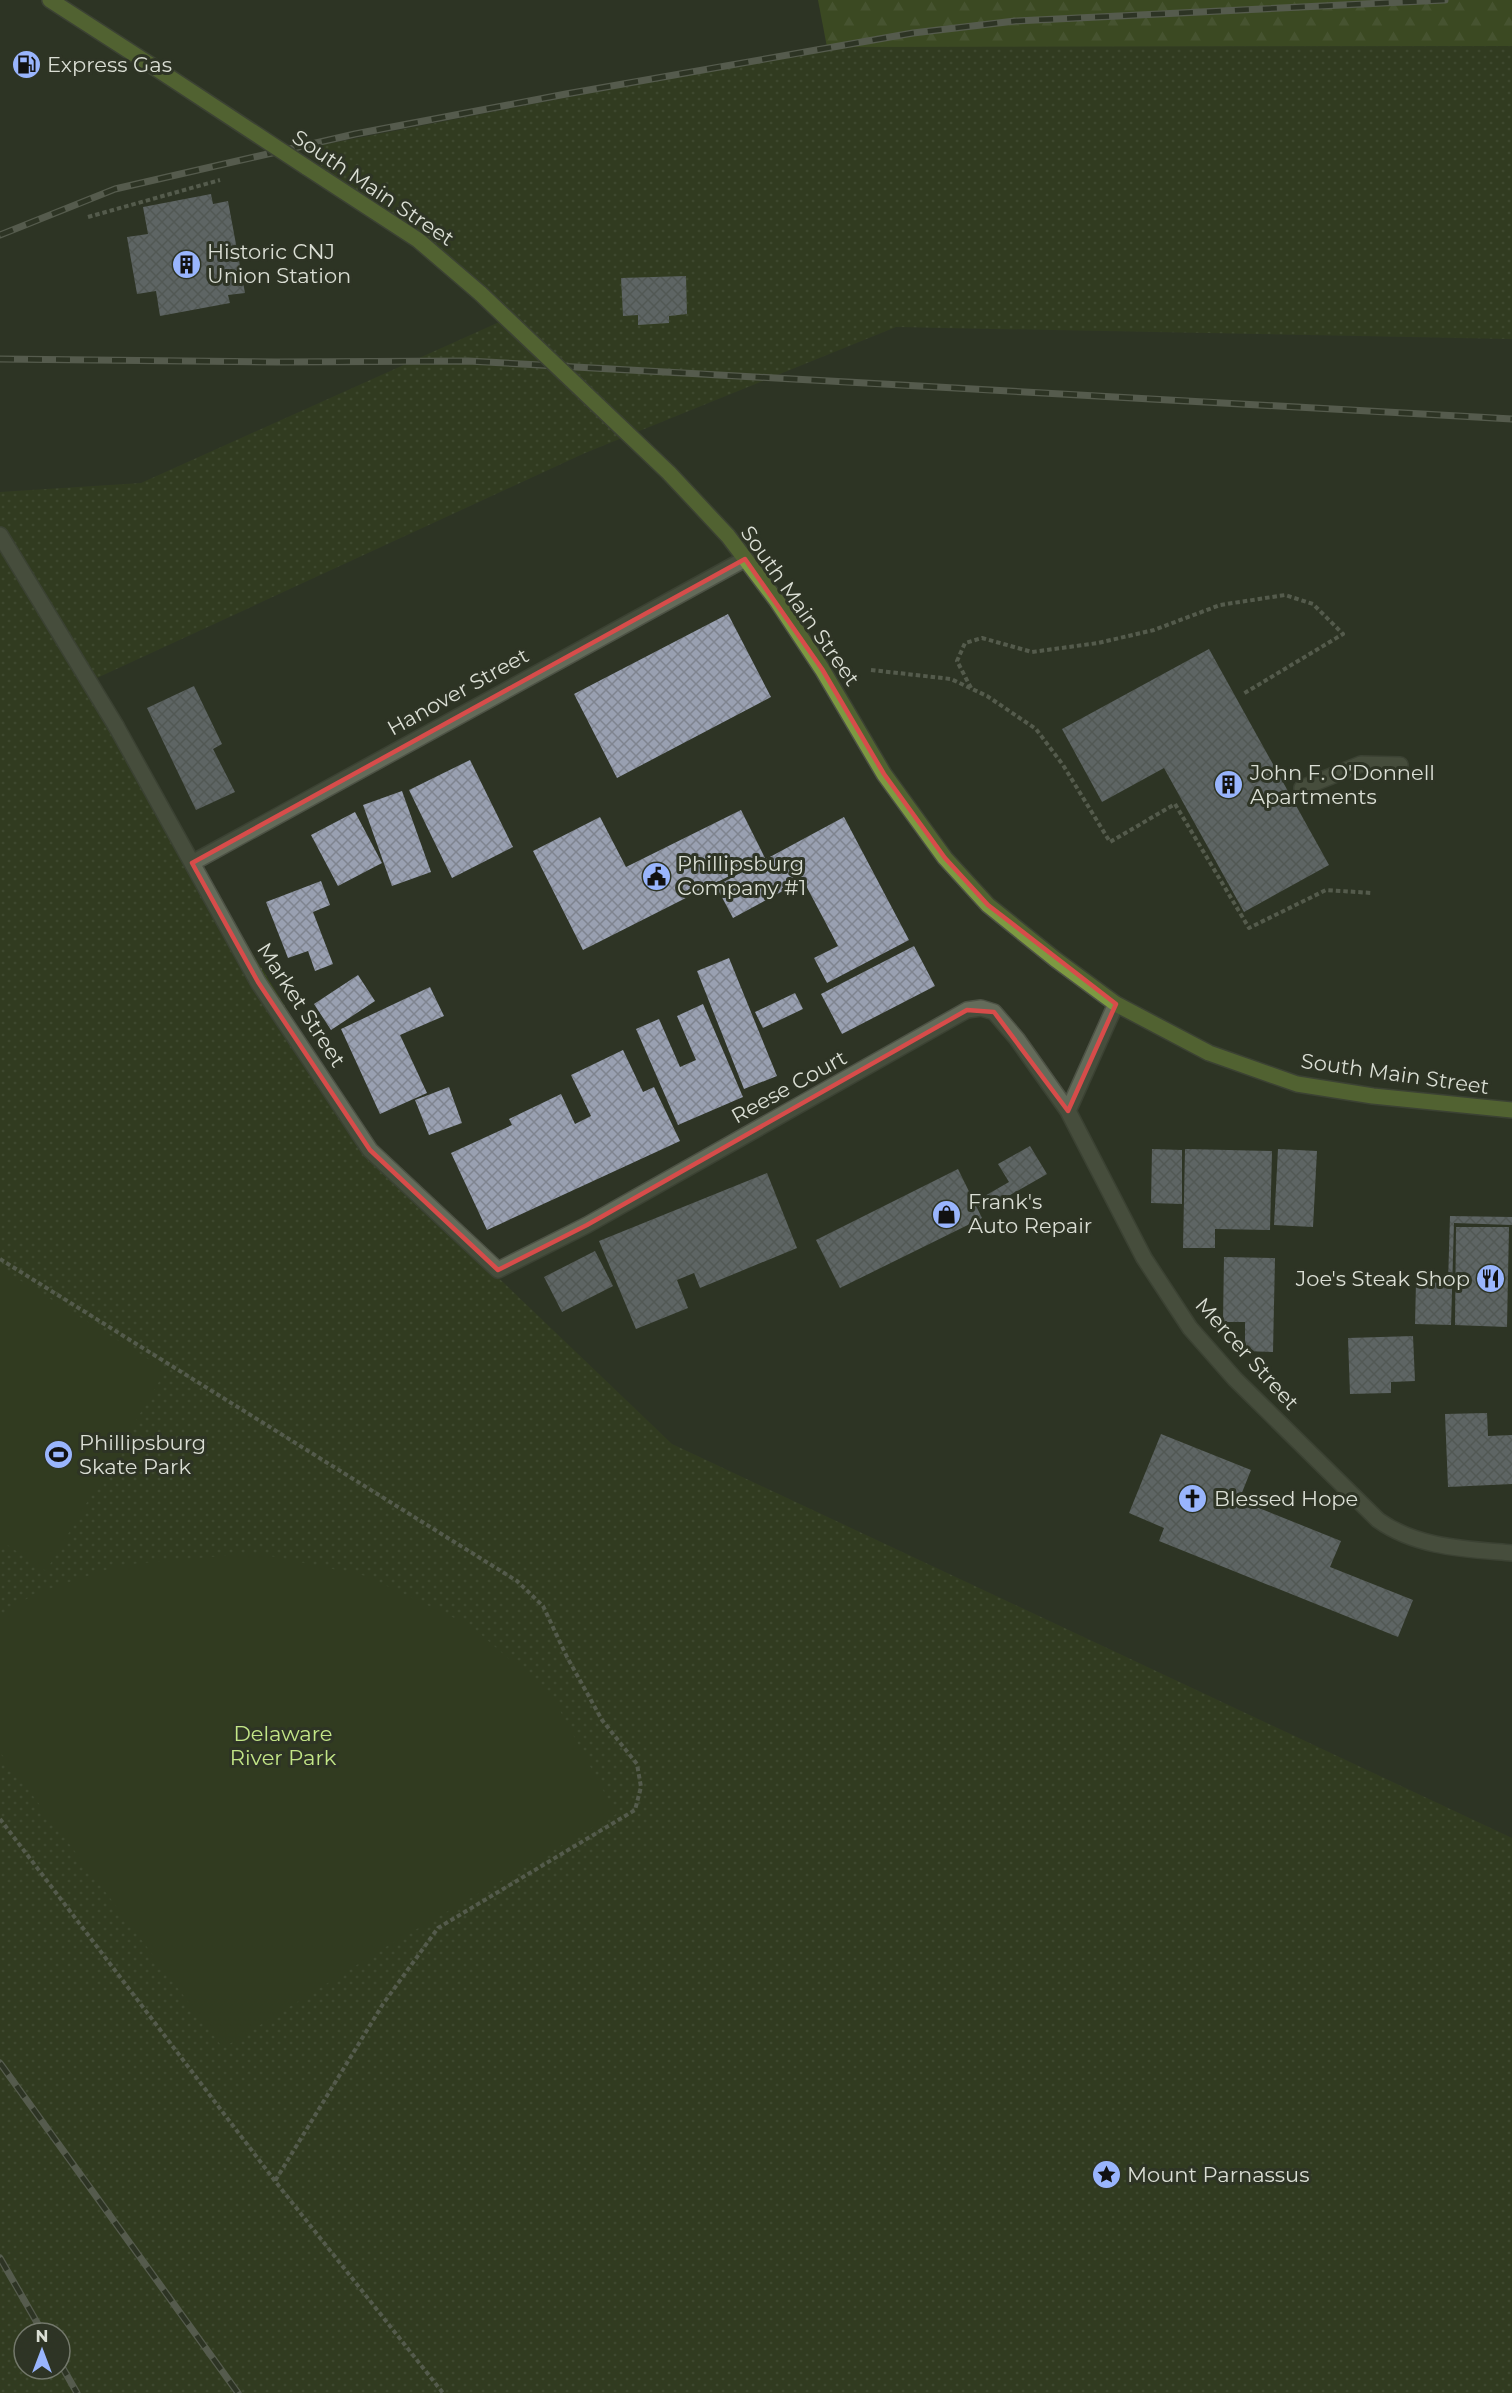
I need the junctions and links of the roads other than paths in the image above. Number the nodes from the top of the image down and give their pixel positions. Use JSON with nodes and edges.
{"nodes":[{"id":1,"x":50,"y":0,"type":"edge"},
{"id":2,"x":0,"y":535,"type":"edge"},
{"id":3,"x":745,"y":559,"type":"junction"},
{"id":4,"x":1400,"y":765,"type":"dead end"},
{"id":5,"x":1302,"y":788,"type":"dead end"},
{"id":6,"x":192,"y":863,"type":"junction"},
{"id":7,"x":1116,"y":1004,"type":"junction"},
{"id":8,"x":1512,"y":1110,"type":"edge"},
{"id":9,"x":1068,"y":1111,"type":"junction"},
{"id":10,"x":498,"y":1270,"type":"joint"},
{"id":11,"x":1512,"y":1553,"type":"edge"}],
"edges":[{"from":1,"to":3,"type":"main road","name":"South Main Street","bridge":true},
{"from":2,"to":6,"type":"street","name":"Market Street"},
{"from":3,"to":6,"type":"street","name":"Hanover Street"},
{"from":3,"to":7,"type":"main road","name":"South Main Street"},
{"from":4,"to":5,"type":"street"},
{"from":6,"to":10,"type":"street","name":"Market Street"},
{"from":7,"to":8,"type":"main road","name":"South Main Street"},
{"from":7,"to":9,"type":"street"},
{"from":9,"to":10,"type":"street","name":"Reese Court"},
{"from":9,"to":11,"type":"street","name":"Mercer Street"}]}
